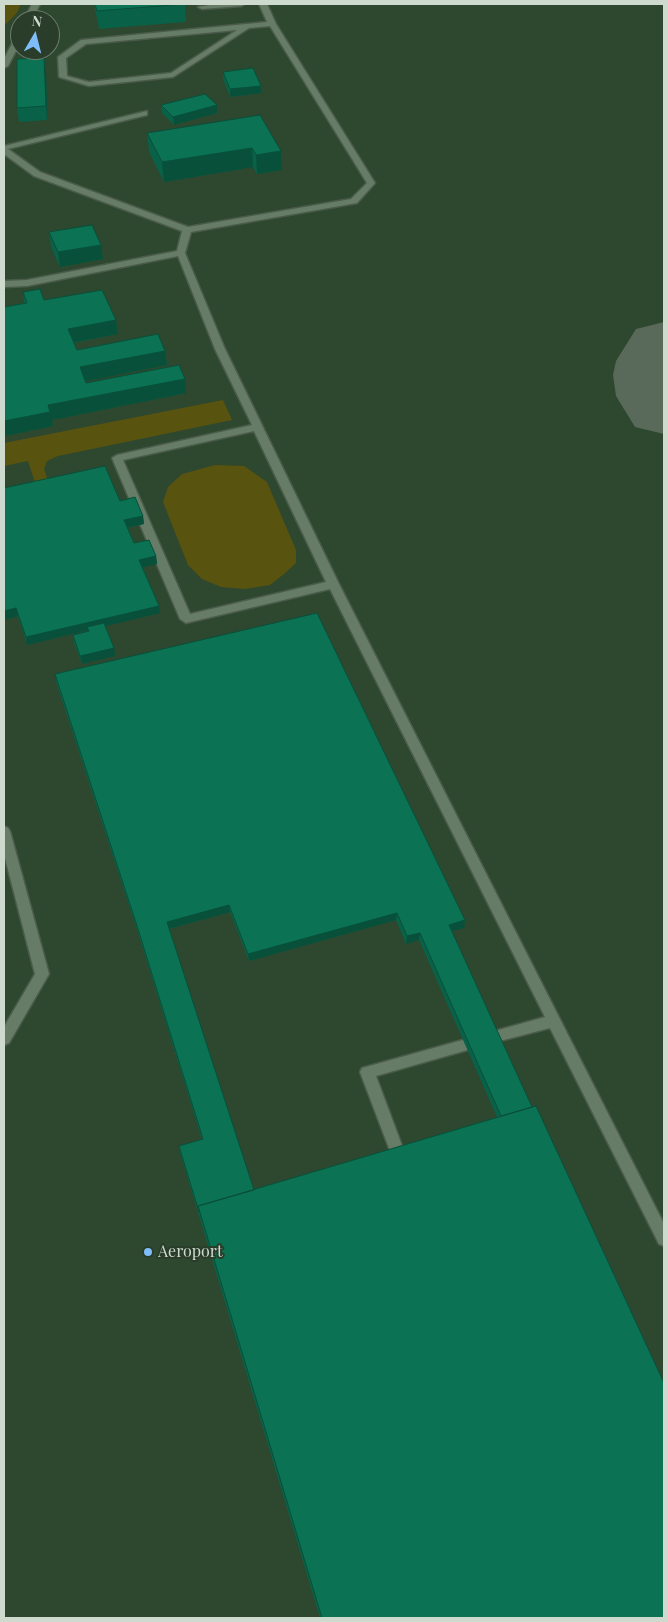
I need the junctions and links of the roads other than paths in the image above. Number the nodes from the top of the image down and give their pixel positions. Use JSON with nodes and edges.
{"nodes":[{"id":1,"x":241,"y":4,"type":"edge"},
{"id":2,"x":263,"y":4,"type":"edge"},
{"id":3,"x":202,"y":7,"type":"dead end"},
{"id":4,"x":272,"y":24,"type":"junction"},
{"id":5,"x":248,"y":26,"type":"junction"},
{"id":6,"x":10,"y":55,"type":"edge"},
{"id":7,"x":4,"y":66,"type":"edge"},
{"id":8,"x":144,"y":112,"type":"dead end"},
{"id":9,"x":4,"y":149,"type":"edge"},
{"id":10,"x":187,"y":230,"type":"junction"},
{"id":11,"x":181,"y":253,"type":"junction"},
{"id":12,"x":4,"y":284,"type":"edge"},
{"id":13,"x":258,"y":427,"type":"junction"},
{"id":14,"x":333,"y":584,"type":"junction"},
{"id":15,"x":4,"y":831,"type":"edge"},
{"id":16,"x":553,"y":1021,"type":"junction"},
{"id":17,"x":496,"y":1036,"type":"edge"},
{"id":18,"x":4,"y":1039,"type":"edge"},
{"id":19,"x":466,"y":1045,"type":"edge"},
{"id":20,"x":400,"y":1159,"type":"edge"},
{"id":21,"x":664,"y":1239,"type":"edge"}],
"edges":[{"from":1,"to":3,"type":"lane"},
{"from":2,"to":4,"type":"lane"},
{"from":4,"to":5,"type":"lane"},
{"from":4,"to":10,"type":"lane"},
{"from":5,"to":5,"type":"lane"},
{"from":6,"to":7,"type":"lane"},
{"from":8,"to":9,"type":"lane"},
{"from":9,"to":10,"type":"lane"},
{"from":10,"to":11,"type":"lane"},
{"from":11,"to":12,"type":"lane"},
{"from":11,"to":13,"type":"lane"},
{"from":13,"to":14,"type":"lane"},
{"from":13,"to":14,"type":"lane"},
{"from":14,"to":16,"type":"lane"},
{"from":15,"to":18,"type":"lane"},
{"from":16,"to":17,"type":"lane"},
{"from":16,"to":21,"type":"lane"},
{"from":19,"to":20,"type":"lane"}]}
